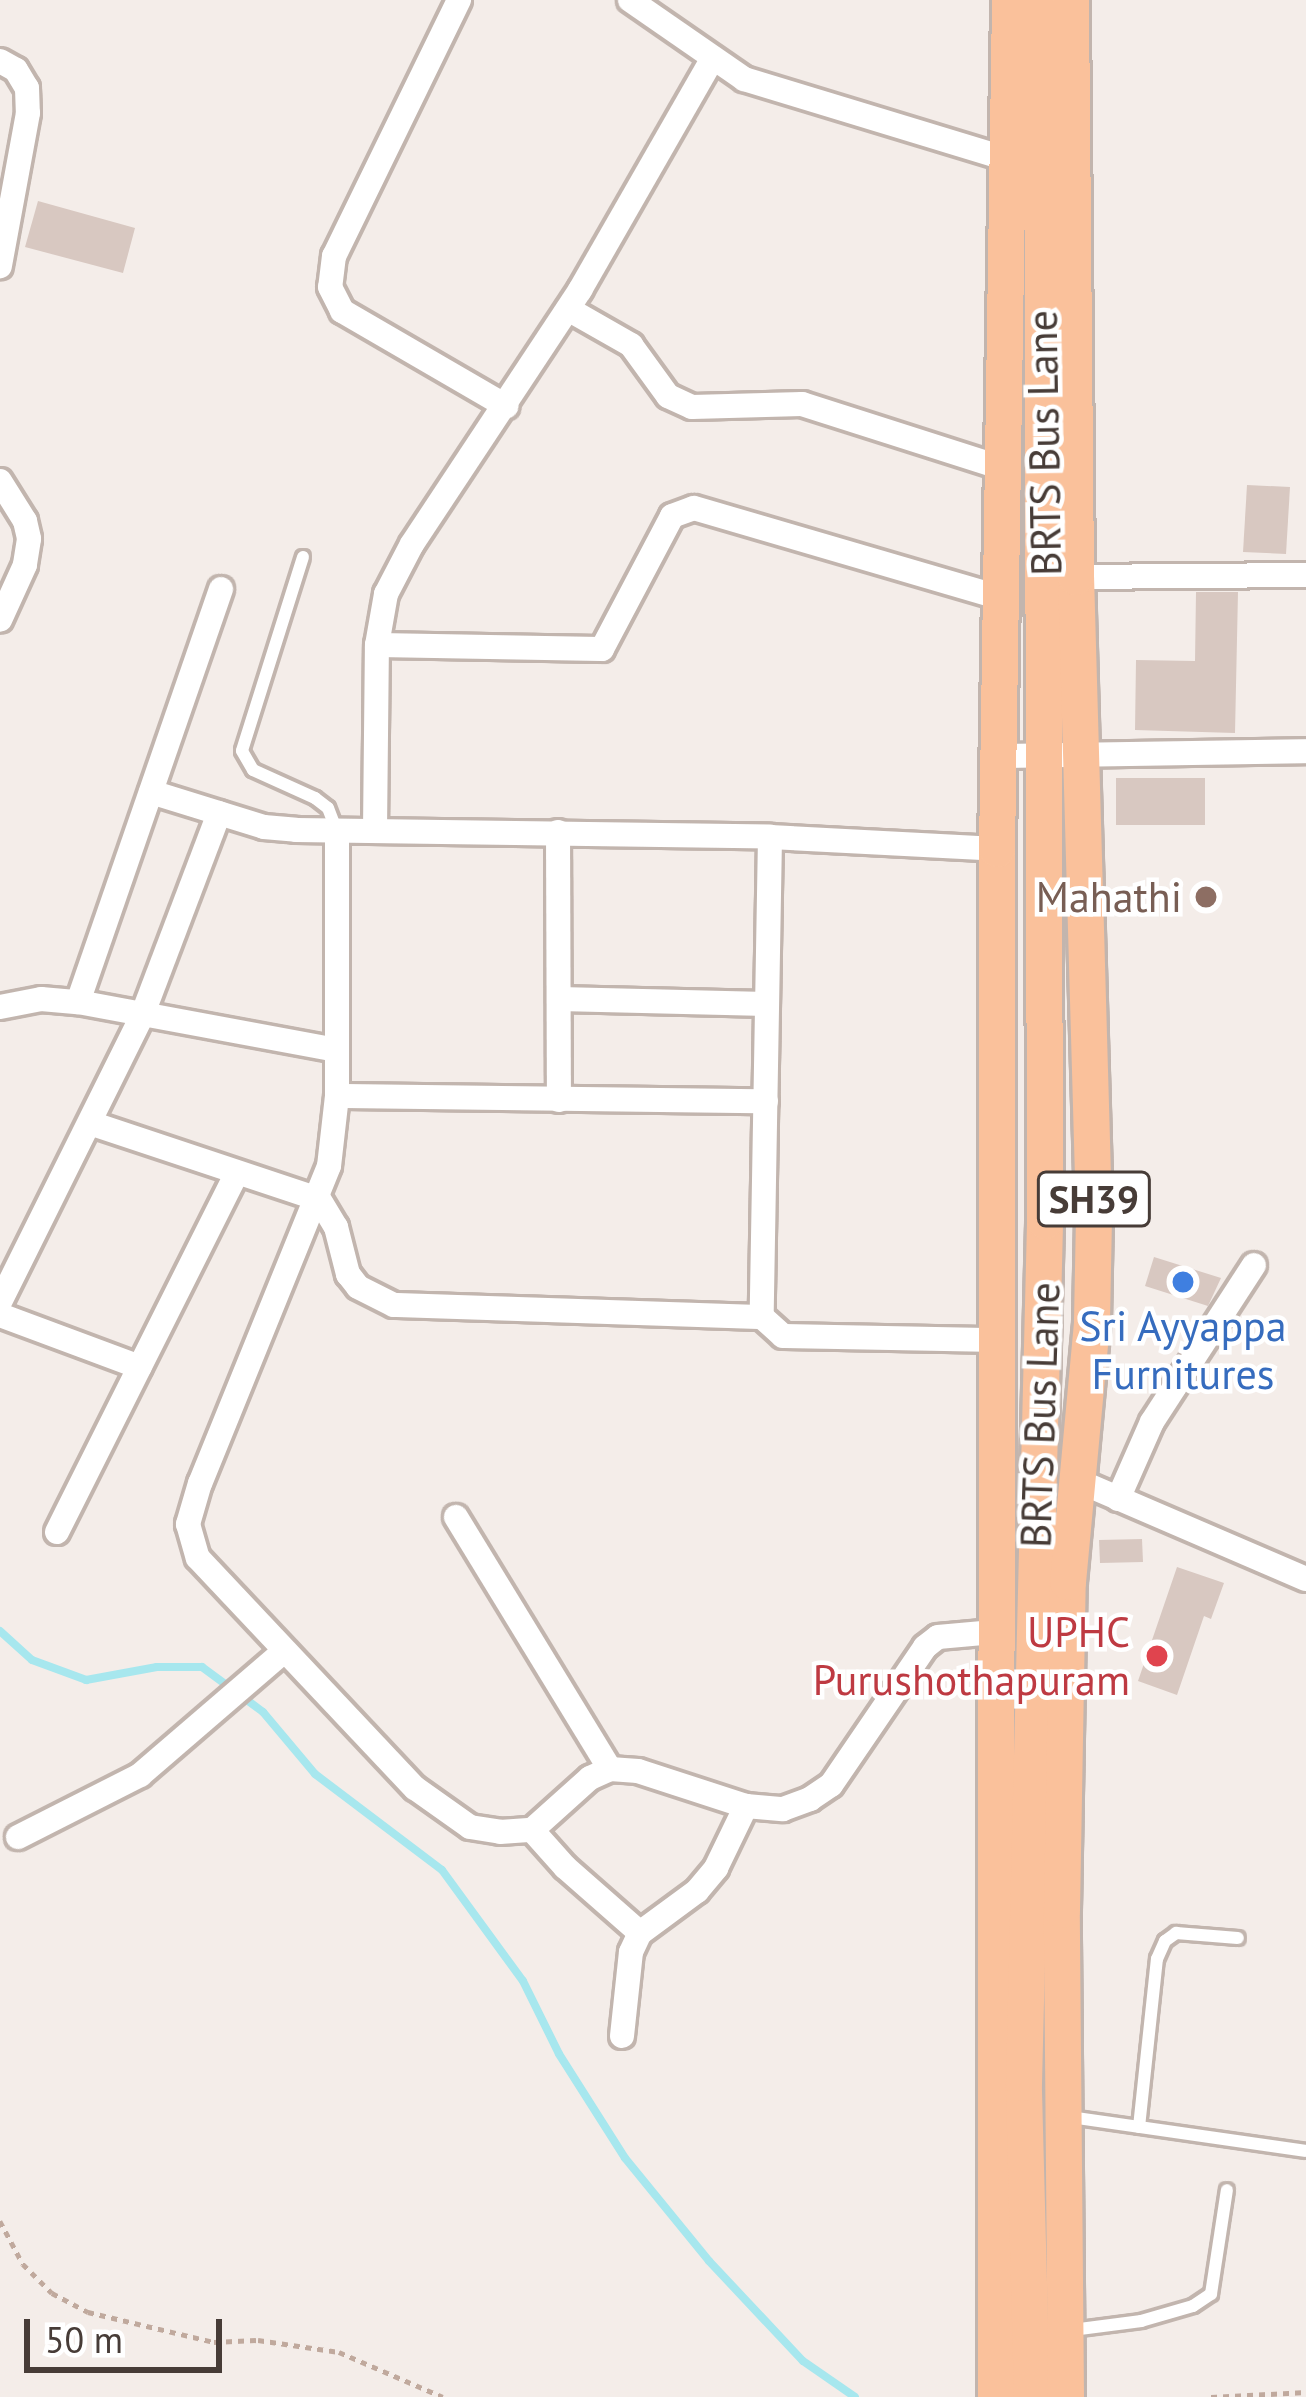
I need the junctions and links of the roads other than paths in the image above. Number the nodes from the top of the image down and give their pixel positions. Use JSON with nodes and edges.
{"nodes":[{"id":1,"x":459,"y":0,"type":"edge"},
{"id":2,"x":630,"y":0,"type":"edge"},
{"id":3,"x":1010,"y":0,"type":"edge"},
{"id":4,"x":1042,"y":0,"type":"edge"},
{"id":5,"x":1072,"y":0,"type":"edge"},
{"id":6,"x":713,"y":58,"type":"junction"},
{"id":7,"x":0,"y":61,"type":"edge"},
{"id":8,"x":1009,"y":159,"type":"junction"},
{"id":9,"x":0,"y":266,"type":"edge"},
{"id":10,"x":568,"y":309,"type":"junction"},
{"id":11,"x":506,"y":406,"type":"junction"},
{"id":12,"x":1002,"y":468,"type":"junction"},
{"id":13,"x":0,"y":481,"type":"edge"},
{"id":14,"x":303,"y":557,"type":"dead end"},
{"id":15,"x":1306,"y":575,"type":"edge"},
{"id":16,"x":1076,"y":577,"type":"junction"},
{"id":17,"x":221,"y":589,"type":"dead end"},
{"id":18,"x":999,"y":597,"type":"junction"},
{"id":19,"x":0,"y":620,"type":"edge"},
{"id":20,"x":377,"y":645,"type":"junction"},
{"id":21,"x":1306,"y":751,"type":"edge"},
{"id":22,"x":1044,"y":754,"type":"junction"},
{"id":23,"x":1000,"y":756,"type":"junction"},
{"id":24,"x":1081,"y":757,"type":"junction"},
{"id":25,"x":151,"y":792,"type":"junction"},
{"id":26,"x":219,"y":813,"type":"junction"},
{"id":27,"x":337,"y":830,"type":"junction"},
{"id":28,"x":374,"y":830,"type":"junction"},
{"id":29,"x":558,"y":832,"type":"junction"},
{"id":30,"x":770,"y":837,"type":"junction"},
{"id":31,"x":997,"y":849,"type":"junction"},
{"id":32,"x":560,"y":999,"type":"junction"},
{"id":33,"x":78,"y":1002,"type":"junction"},
{"id":34,"x":765,"y":1004,"type":"junction"},
{"id":35,"x":0,"y":1007,"type":"edge"},
{"id":36,"x":142,"y":1016,"type":"junction"},
{"id":37,"x":337,"y":1050,"type":"junction"},
{"id":38,"x":338,"y":1096,"type":"junction"},
{"id":39,"x":559,"y":1100,"type":"junction"},
{"id":40,"x":766,"y":1101,"type":"junction"},
{"id":41,"x":90,"y":1123,"type":"junction"},
{"id":42,"x":237,"y":1172,"type":"junction"},
{"id":43,"x":320,"y":1199,"type":"junction"},
{"id":44,"x":1254,"y":1264,"type":"dead end"},
{"id":45,"x":0,"y":1302,"type":"edge"},
{"id":46,"x":0,"y":1315,"type":"edge"},
{"id":47,"x":762,"y":1317,"type":"junction"},
{"id":48,"x":999,"y":1340,"type":"junction"},
{"id":49,"x":140,"y":1366,"type":"junction"},
{"id":50,"x":1076,"y":1480,"type":"junction"},
{"id":51,"x":1118,"y":1498,"type":"junction"},
{"id":52,"x":456,"y":1517,"type":"dead end"},
{"id":53,"x":57,"y":1532,"type":"dead end"},
{"id":54,"x":1306,"y":1579,"type":"edge"},
{"id":55,"x":994,"y":1632,"type":"junction"},
{"id":56,"x":284,"y":1651,"type":"junction"},
{"id":57,"x":610,"y":1769,"type":"junction"},
{"id":58,"x":746,"y":1806,"type":"junction"},
{"id":59,"x":532,"y":1830,"type":"junction"},
{"id":60,"x":18,"y":1837,"type":"dead end"},
{"id":61,"x":640,"y":1933,"type":"junction"},
{"id":62,"x":1238,"y":1938,"type":"dead end"},
{"id":63,"x":622,"y":2036,"type":"dead end"},
{"id":64,"x":1063,"y":2116,"type":"junction"},
{"id":65,"x":1139,"y":2127,"type":"junction"},
{"id":66,"x":1306,"y":2151,"type":"edge"},
{"id":67,"x":1226,"y":2190,"type":"dead end"},
{"id":68,"x":1065,"y":2331,"type":"junction"},
{"id":69,"x":996,"y":2397,"type":"edge"},
{"id":70,"x":1032,"y":2397,"type":"edge"},
{"id":71,"x":1066,"y":2397,"type":"edge"}],
"edges":[{"from":1,"to":11,"type":"street"},
{"from":2,"to":6,"type":"street"},
{"from":3,"to":8,"type":"main road","number":"SH39"},
{"from":4,"to":22,"type":"main road","name":"BRTS Bus Lane"},
{"from":5,"to":16,"type":"main road","number":"SH39"},
{"from":6,"to":8,"type":"street"},
{"from":6,"to":10,"type":"street"},
{"from":7,"to":9,"type":"street"},
{"from":8,"to":12,"type":"main road","number":"SH39"},
{"from":10,"to":11,"type":"street"},
{"from":10,"to":12,"type":"street"},
{"from":11,"to":20,"type":"street"},
{"from":12,"to":18,"type":"main road","number":"SH39"},
{"from":13,"to":19,"type":"street"},
{"from":14,"to":27,"type":"lane"},
{"from":15,"to":16,"type":"street"},
{"from":16,"to":24,"type":"main road","number":"SH39"},
{"from":17,"to":25,"type":"street"},
{"from":18,"to":20,"type":"street"},
{"from":18,"to":23,"type":"main road","number":"SH39"},
{"from":20,"to":28,"type":"street"},
{"from":21,"to":24,"type":"street"},
{"from":22,"to":23,"type":"street"},
{"from":22,"to":24,"type":"street"},
{"from":22,"to":70,"type":"main road","name":"BRTS Bus Lane"},
{"from":23,"to":31,"type":"main road","number":"SH39"},
{"from":24,"to":50,"type":"main road","number":"SH39"},
{"from":25,"to":26,"type":"street"},
{"from":25,"to":33,"type":"street"},
{"from":26,"to":27,"type":"street"},
{"from":26,"to":36,"type":"street"},
{"from":27,"to":28,"type":"street"},
{"from":27,"to":37,"type":"street"},
{"from":28,"to":29,"type":"street"},
{"from":29,"to":30,"type":"street"},
{"from":29,"to":32,"type":"street"},
{"from":30,"to":31,"type":"street"},
{"from":30,"to":34,"type":"street"},
{"from":31,"to":48,"type":"main road","number":"SH39"},
{"from":32,"to":34,"type":"street"},
{"from":32,"to":39,"type":"street"},
{"from":33,"to":35,"type":"street"},
{"from":33,"to":36,"type":"street"},
{"from":34,"to":40,"type":"street"},
{"from":36,"to":37,"type":"street"},
{"from":36,"to":41,"type":"street"},
{"from":37,"to":38,"type":"street"},
{"from":38,"to":39,"type":"street"},
{"from":38,"to":43,"type":"street"},
{"from":39,"to":40,"type":"street"},
{"from":40,"to":47,"type":"street"},
{"from":41,"to":42,"type":"street"},
{"from":41,"to":45,"type":"street"},
{"from":42,"to":43,"type":"street"},
{"from":42,"to":49,"type":"street"},
{"from":43,"to":47,"type":"street"},
{"from":43,"to":56,"type":"street"},
{"from":44,"to":51,"type":"street"},
{"from":46,"to":49,"type":"street"},
{"from":47,"to":48,"type":"street"},
{"from":48,"to":55,"type":"main road","number":"SH39"},
{"from":49,"to":53,"type":"street"},
{"from":50,"to":51,"type":"street"},
{"from":50,"to":64,"type":"main road","number":"SH39"},
{"from":51,"to":54,"type":"street"},
{"from":52,"to":57,"type":"street"},
{"from":55,"to":58,"type":"street"},
{"from":55,"to":69,"type":"main road","number":"SH39"},
{"from":56,"to":59,"type":"street"},
{"from":56,"to":60,"type":"street"},
{"from":57,"to":58,"type":"street"},
{"from":57,"to":59,"type":"street"},
{"from":58,"to":61,"type":"street"},
{"from":59,"to":61,"type":"street"},
{"from":61,"to":63,"type":"street"},
{"from":62,"to":65,"type":"lane"},
{"from":64,"to":65,"type":"lane"},
{"from":64,"to":68,"type":"main road","number":"SH39"},
{"from":65,"to":66,"type":"lane"},
{"from":67,"to":68,"type":"lane"},
{"from":68,"to":71,"type":"main road","number":"SH39"}]}
